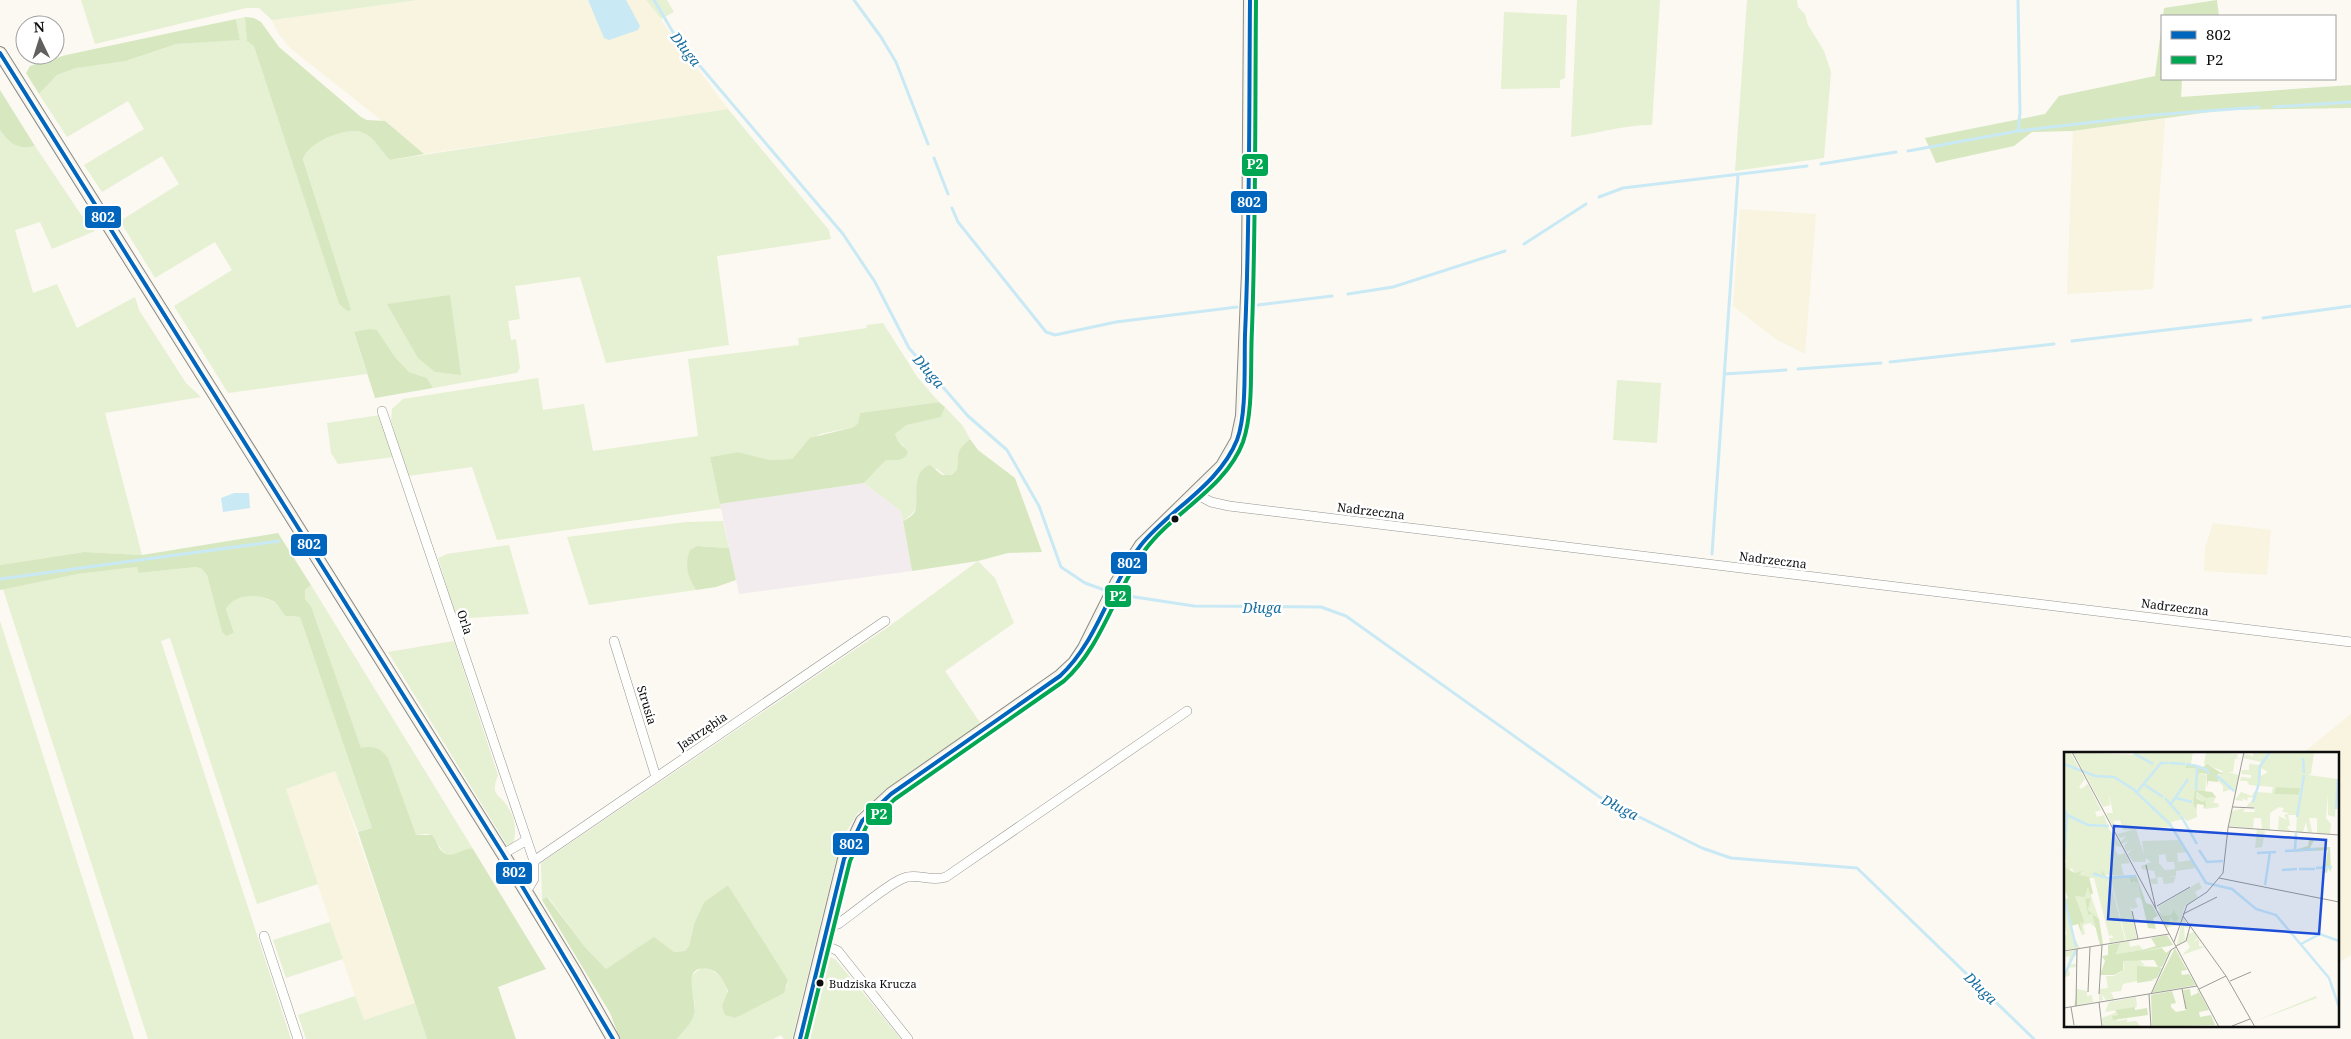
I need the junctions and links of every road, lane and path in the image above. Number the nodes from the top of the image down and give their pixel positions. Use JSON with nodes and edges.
{"nodes":[{"id":1,"x":1250,"y":0,"type":"edge"},
{"id":2,"x":0,"y":53,"type":"edge"},
{"id":3,"x":382,"y":412,"type":"dead end"},
{"id":4,"x":1194,"y":494,"type":"junction"},
{"id":5,"x":885,"y":621,"type":"dead end"},
{"id":6,"x":614,"y":641,"type":"dead end"},
{"id":7,"x":2351,"y":642,"type":"edge"},
{"id":8,"x":1187,"y":711,"type":"dead end"},
{"id":9,"x":656,"y":777,"type":"junction"},
{"id":10,"x":527,"y":840,"type":"junction"},
{"id":11,"x":503,"y":854,"type":"junction"},
{"id":12,"x":534,"y":861,"type":"junction"},
{"id":13,"x":526,"y":892,"type":"junction"},
{"id":14,"x":827,"y":926,"type":"junction"},
{"id":15,"x":264,"y":936,"type":"dead end"},
{"id":16,"x":823,"y":944,"type":"junction"},
{"id":17,"x":298,"y":1039,"type":"edge"},
{"id":18,"x":613,"y":1039,"type":"edge"},
{"id":19,"x":800,"y":1039,"type":"edge"},
{"id":20,"x":908,"y":1039,"type":"edge"}],
"edges":[{"from":1,"to":4,"type":"street"},
{"from":2,"to":11,"type":"street"},
{"from":3,"to":10,"type":"street","name":"Orla"},
{"from":4,"to":7,"type":"street","name":"Nadrzeczna"},
{"from":4,"to":14,"type":"street"},
{"from":5,"to":9,"type":"street","name":"Jastrzębia"},
{"from":6,"to":9,"type":"street","name":"Strusia"},
{"from":8,"to":14,"type":"street"},
{"from":9,"to":12,"type":"street","name":"Jastrzębia"},
{"from":10,"to":11,"type":"street"},
{"from":10,"to":12,"type":"street","name":"Orla"},
{"from":11,"to":13,"type":"street"},
{"from":12,"to":13,"type":"street","name":"Orla"},
{"from":13,"to":18,"type":"street"},
{"from":14,"to":16,"type":"street"},
{"from":15,"to":17,"type":"street"},
{"from":16,"to":19,"type":"street"},
{"from":16,"to":20,"type":"street"}]}
